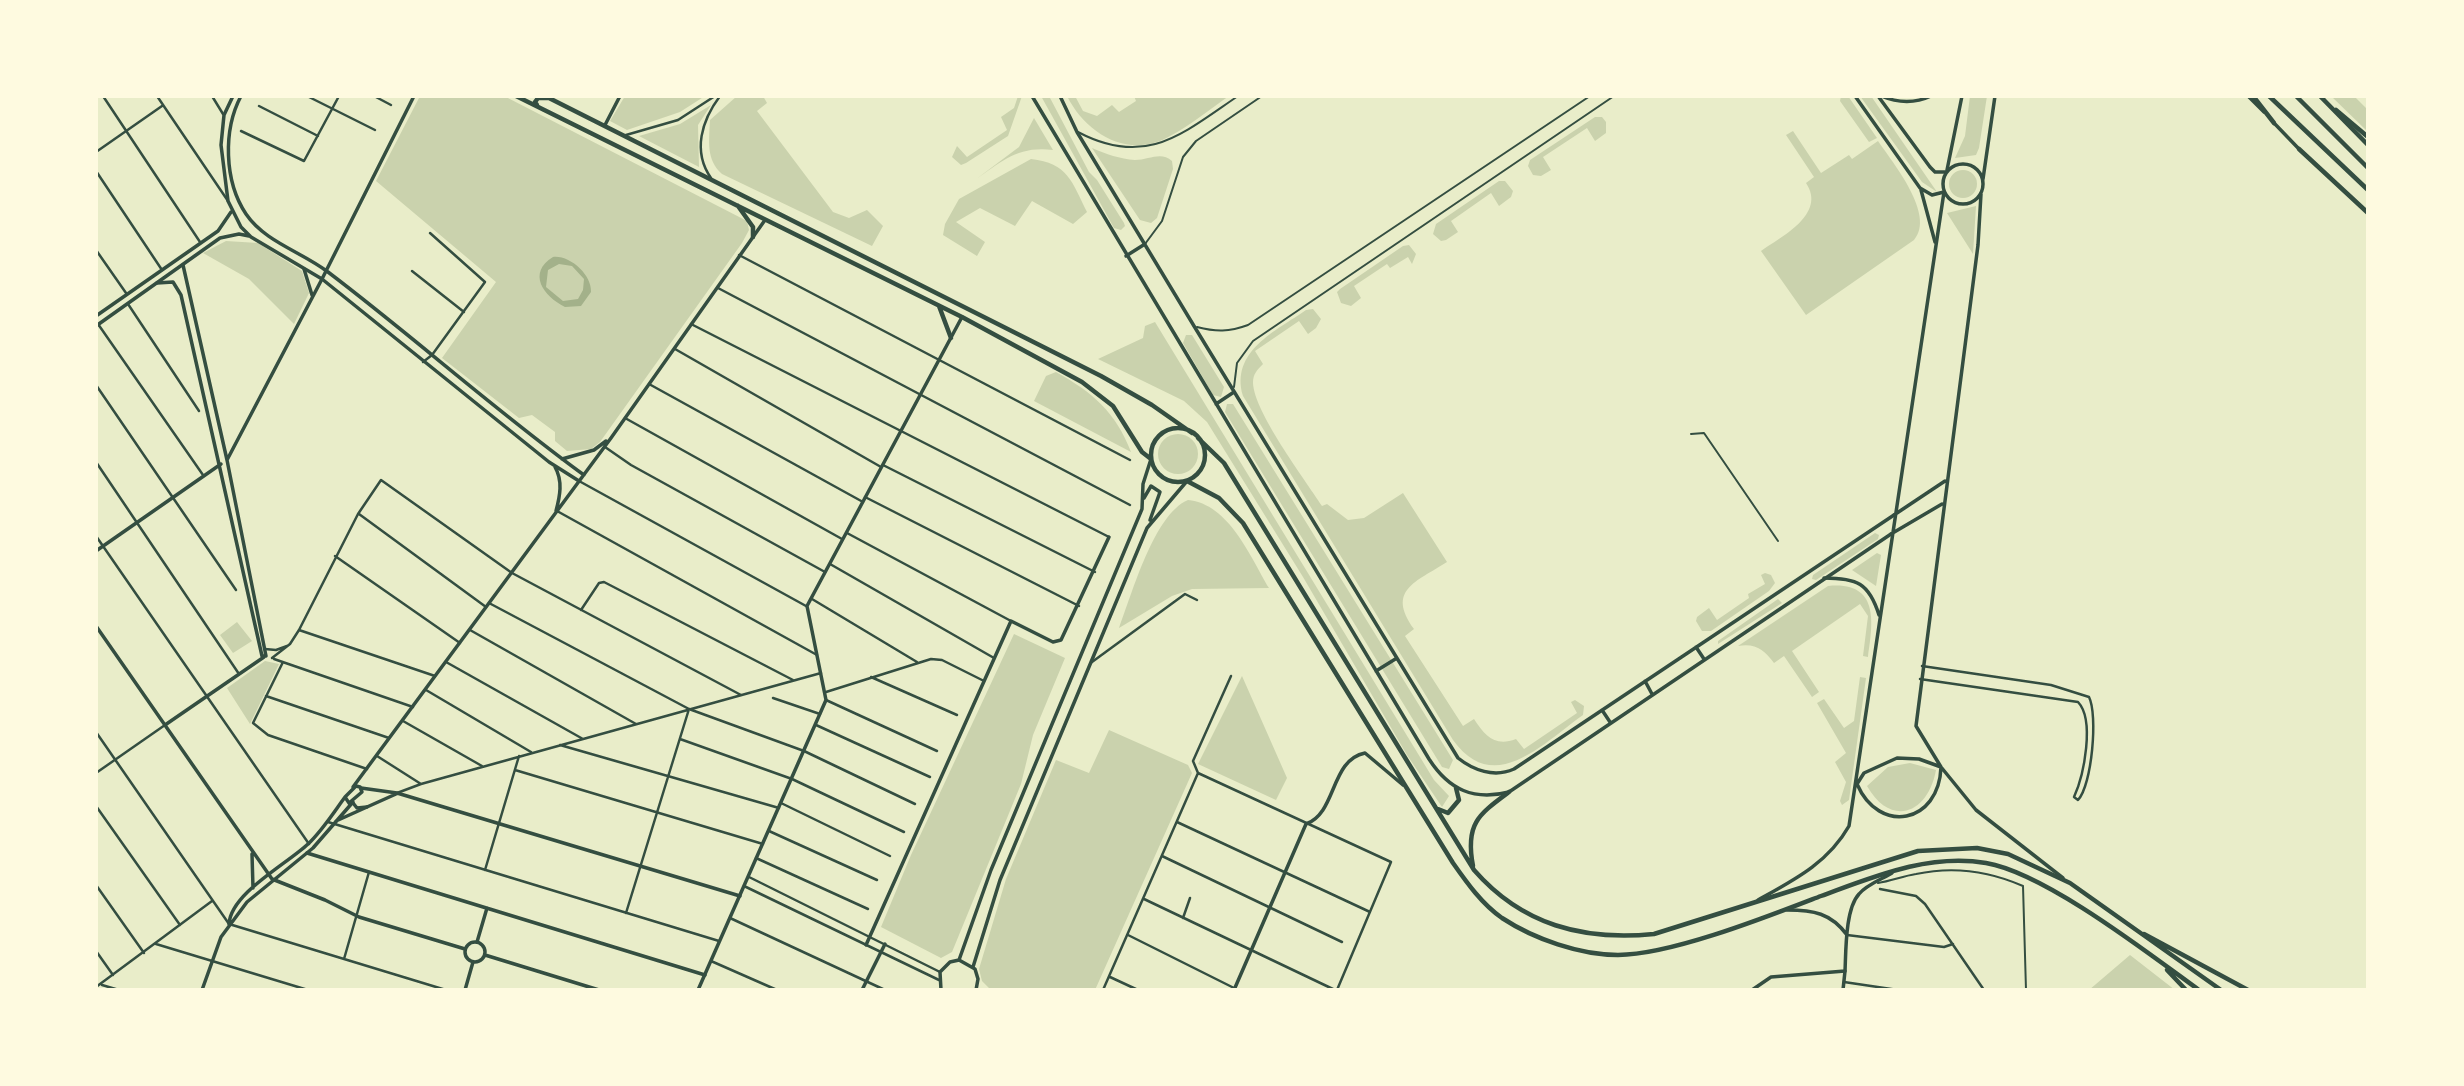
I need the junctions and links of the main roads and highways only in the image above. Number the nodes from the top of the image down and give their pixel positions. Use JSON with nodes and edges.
{"nodes":[{"id":1,"x":233,"y":96,"type":"edge"},
{"id":2,"x":241,"y":96,"type":"edge"},
{"id":3,"x":414,"y":96,"type":"edge"},
{"id":4,"x":516,"y":96,"type":"edge"},
{"id":5,"x":524,"y":96,"type":"edge"},
{"id":6,"x":620,"y":96,"type":"edge"},
{"id":7,"x":1032,"y":96,"type":"edge"},
{"id":8,"x":1060,"y":96,"type":"edge"},
{"id":9,"x":1855,"y":96,"type":"edge"},
{"id":10,"x":1879,"y":96,"type":"edge"},
{"id":11,"x":1931,"y":96,"type":"edge"},
{"id":12,"x":1962,"y":96,"type":"edge"},
{"id":13,"x":1995,"y":96,"type":"edge"},
{"id":14,"x":2248,"y":96,"type":"edge"},
{"id":15,"x":2253,"y":96,"type":"edge"},
{"id":16,"x":2269,"y":96,"type":"edge"},
{"id":17,"x":2296,"y":96,"type":"edge"},
{"id":18,"x":2320,"y":96,"type":"edge"},
{"id":19,"x":547,"y":97,"type":"edge"},
{"id":20,"x":539,"y":108,"type":"junction"},
{"id":21,"x":2274,"y":123,"type":"junction"},
{"id":22,"x":605,"y":125,"type":"junction"},
{"id":23,"x":2368,"y":137,"type":"edge"},
{"id":24,"x":2368,"y":145,"type":"edge"},
{"id":25,"x":2299,"y":149,"type":"joint"},
{"id":26,"x":2368,"y":168,"type":"edge"},
{"id":27,"x":1946,"y":172,"type":"junction"},
{"id":28,"x":1983,"y":181,"type":"junction"},
{"id":29,"x":1920,"y":188,"type":"junction"},
{"id":30,"x":2368,"y":190,"type":"edge"},
{"id":31,"x":1944,"y":192,"type":"junction"},
{"id":32,"x":1981,"y":194,"type":"junction"},
{"id":33,"x":735,"y":202,"type":"junction"},
{"id":34,"x":771,"y":208,"type":"junction"},
{"id":35,"x":231,"y":212,"type":"junction"},
{"id":36,"x":2368,"y":213,"type":"edge"},
{"id":37,"x":766,"y":218,"type":"junction"},
{"id":38,"x":251,"y":237,"type":"junction"},
{"id":39,"x":753,"y":237,"type":"junction"},
{"id":40,"x":1935,"y":242,"type":"junction"},
{"id":41,"x":1145,"y":244,"type":"junction"},
{"id":42,"x":1126,"y":256,"type":"junction"},
{"id":43,"x":178,"y":258,"type":"junction"},
{"id":44,"x":183,"y":264,"type":"junction"},
{"id":45,"x":303,"y":267,"type":"junction"},
{"id":46,"x":326,"y":270,"type":"junction"},
{"id":47,"x":322,"y":279,"type":"junction"},
{"id":48,"x":157,"y":283,"type":"junction"},
{"id":49,"x":312,"y":297,"type":"junction"},
{"id":50,"x":938,"y":305,"type":"junction"},
{"id":51,"x":968,"y":308,"type":"junction"},
{"id":52,"x":96,"y":316,"type":"edge"},
{"id":53,"x":962,"y":317,"type":"junction"},
{"id":54,"x":97,"y":325,"type":"edge"},
{"id":55,"x":951,"y":338,"type":"junction"},
{"id":56,"x":1235,"y":392,"type":"junction"},
{"id":57,"x":480,"y":395,"type":"junction"},
{"id":58,"x":474,"y":402,"type":"junction"},
{"id":59,"x":1216,"y":404,"type":"junction"},
{"id":60,"x":1192,"y":433,"type":"junction"},
{"id":61,"x":611,"y":438,"type":"junction"},
{"id":62,"x":1198,"y":438,"type":"junction"},
{"id":63,"x":562,"y":459,"type":"junction"},
{"id":64,"x":1151,"y":459,"type":"junction"},
{"id":65,"x":227,"y":460,"type":"junction"},
{"id":66,"x":221,"y":464,"type":"junction"},
{"id":67,"x":554,"y":466,"type":"junction"},
{"id":68,"x":584,"y":475,"type":"junction"},
{"id":69,"x":579,"y":481,"type":"junction"},
{"id":70,"x":1187,"y":481,"type":"junction"},
{"id":71,"x":1945,"y":481,"type":"junction"},
{"id":72,"x":1942,"y":504,"type":"junction"},
{"id":73,"x":1142,"y":509,"type":"junction"},
{"id":74,"x":556,"y":512,"type":"junction"},
{"id":75,"x":1894,"y":514,"type":"junction"},
{"id":76,"x":1147,"y":528,"type":"junction"},
{"id":77,"x":1891,"y":534,"type":"junction"},
{"id":78,"x":1109,"y":537,"type":"road end"},
{"id":79,"x":96,"y":551,"type":"edge"},
{"id":80,"x":1824,"y":578,"type":"junction"},
{"id":81,"x":1880,"y":617,"type":"junction"},
{"id":82,"x":96,"y":626,"type":"edge"},
{"id":83,"x":1696,"y":647,"type":"junction"},
{"id":84,"x":265,"y":657,"type":"junction"},
{"id":85,"x":1397,"y":658,"type":"junction"},
{"id":86,"x":1704,"y":659,"type":"junction"},
{"id":87,"x":1376,"y":671,"type":"junction"},
{"id":88,"x":1645,"y":681,"type":"junction"},
{"id":89,"x":1652,"y":694,"type":"junction"},
{"id":90,"x":1602,"y":710,"type":"junction"},
{"id":91,"x":1610,"y":722,"type":"junction"},
{"id":92,"x":165,"y":725,"type":"junction"},
{"id":93,"x":1941,"y":767,"type":"junction"},
{"id":94,"x":363,"y":774,"type":"junction"},
{"id":95,"x":1857,"y":784,"type":"junction"},
{"id":96,"x":353,"y":787,"type":"junction"},
{"id":97,"x":362,"y":788,"type":"junction"},
{"id":98,"x":1456,"y":788,"type":"junction"},
{"id":99,"x":1509,"y":792,"type":"junction"},
{"id":100,"x":397,"y":793,"type":"junction"},
{"id":101,"x":1410,"y":793,"type":"junction"},
{"id":102,"x":345,"y":797,"type":"junction"},
{"id":103,"x":353,"y":802,"type":"junction"},
{"id":104,"x":367,"y":807,"type":"junction"},
{"id":105,"x":1437,"y":809,"type":"junction"},
{"id":106,"x":333,"y":822,"type":"junction"},
{"id":107,"x":252,"y":852,"type":"junction"},
{"id":108,"x":307,"y":853,"type":"junction"},
{"id":109,"x":1474,"y":870,"type":"junction"},
{"id":110,"x":1897,"y":870,"type":"junction"},
{"id":111,"x":271,"y":878,"type":"junction"},
{"id":112,"x":2070,"y":883,"type":"junction"},
{"id":113,"x":253,"y":888,"type":"junction"},
{"id":114,"x":740,"y":896,"type":"junction"},
{"id":115,"x":1750,"y":904,"type":"junction"},
{"id":116,"x":487,"y":908,"type":"junction"},
{"id":117,"x":1782,"y":909,"type":"junction"},
{"id":118,"x":229,"y":924,"type":"junction"},
{"id":119,"x":2138,"y":931,"type":"junction"},
{"id":120,"x":1847,"y":935,"type":"junction"},
{"id":121,"x":477,"y":942,"type":"junction"},
{"id":122,"x":884,"y":944,"type":"road end"},
{"id":123,"x":866,"y":945,"type":"road end"},
{"id":124,"x":465,"y":949,"type":"junction"},
{"id":125,"x":485,"y":955,"type":"junction"},
{"id":126,"x":959,"y":960,"type":"junction"},
{"id":127,"x":473,"y":962,"type":"junction"},
{"id":128,"x":2159,"y":962,"type":"junction"},
{"id":129,"x":973,"y":967,"type":"junction"},
{"id":130,"x":1845,"y":971,"type":"junction"},
{"id":131,"x":705,"y":975,"type":"junction"},
{"id":132,"x":976,"y":988,"type":"edge"},
{"id":133,"x":1235,"y":989,"type":"edge"},
{"id":134,"x":202,"y":990,"type":"edge"},
{"id":135,"x":466,"y":990,"type":"edge"},
{"id":136,"x":599,"y":990,"type":"edge"},
{"id":137,"x":698,"y":990,"type":"edge"},
{"id":138,"x":862,"y":990,"type":"edge"},
{"id":139,"x":941,"y":990,"type":"edge"},
{"id":140,"x":983,"y":990,"type":"edge"},
{"id":141,"x":1752,"y":990,"type":"edge"},
{"id":142,"x":1843,"y":990,"type":"edge"},
{"id":143,"x":2186,"y":990,"type":"edge"},
{"id":144,"x":2199,"y":990,"type":"edge"},
{"id":145,"x":2221,"y":990,"type":"edge"},
{"id":146,"x":2248,"y":990,"type":"edge"}],
"edges":[{"from":1,"to":35,"type":"main road"},
{"from":2,"to":46,"type":"main road"},
{"from":3,"to":46,"type":"main road"},
{"from":4,"to":5,"type":"main road"},
{"from":4,"to":20,"type":"main road"},
{"from":6,"to":22,"type":"main road"},
{"from":7,"to":42,"type":"main road"},
{"from":8,"to":41,"type":"main road"},
{"from":9,"to":29,"type":"main road"},
{"from":10,"to":11,"type":"main road"},
{"from":10,"to":27,"type":"main road"},
{"from":12,"to":27,"type":"main road"},
{"from":13,"to":28,"type":"main road"},
{"from":14,"to":21,"type":"main road"},
{"from":15,"to":21,"type":"main road"},
{"from":16,"to":30,"type":"main road"},
{"from":17,"to":26,"type":"main road"},
{"from":18,"to":23,"type":"main road"},
{"from":18,"to":24,"type":"main road"},
{"from":19,"to":20,"type":"main road"},
{"from":19,"to":22,"type":"main road"},
{"from":20,"to":33,"type":"main road"},
{"from":21,"to":25,"type":"main road"},
{"from":22,"to":34,"type":"main road"},
{"from":25,"to":36,"type":"main road"},
{"from":27,"to":28,"type":"main road"},
{"from":27,"to":31,"type":"main road"},
{"from":28,"to":32,"type":"main road"},
{"from":29,"to":31,"type":"main road"},
{"from":29,"to":40,"type":"main road"},
{"from":31,"to":32,"type":"main road"},
{"from":31,"to":40,"type":"main road"},
{"from":32,"to":71,"type":"main road"},
{"from":33,"to":37,"type":"main road"},
{"from":33,"to":39,"type":"main road"},
{"from":34,"to":37,"type":"main road"},
{"from":34,"to":51,"type":"main road"},
{"from":35,"to":38,"type":"main road"},
{"from":35,"to":43,"type":"main road"},
{"from":37,"to":39,"type":"main road"},
{"from":37,"to":50,"type":"main road"},
{"from":38,"to":44,"type":"main road"},
{"from":38,"to":45,"type":"main road"},
{"from":39,"to":61,"type":"main road"},
{"from":40,"to":75,"type":"main road"},
{"from":41,"to":42,"type":"main road"},
{"from":41,"to":56,"type":"main road"},
{"from":42,"to":59,"type":"main road"},
{"from":43,"to":44,"type":"main road"},
{"from":43,"to":52,"type":"main road"},
{"from":44,"to":48,"type":"main road"},
{"from":44,"to":65,"type":"main road"},
{"from":45,"to":47,"type":"main road"},
{"from":45,"to":49,"type":"main road"},
{"from":46,"to":47,"type":"main road"},
{"from":46,"to":57,"type":"main road"},
{"from":47,"to":49,"type":"main road"},
{"from":47,"to":58,"type":"main road"},
{"from":48,"to":54,"type":"main road"},
{"from":48,"to":66,"type":"main road"},
{"from":49,"to":65,"type":"main road"},
{"from":50,"to":53,"type":"main road"},
{"from":50,"to":55,"type":"main road"},
{"from":51,"to":53,"type":"main road"},
{"from":51,"to":60,"type":"main road"},
{"from":53,"to":55,"type":"main road"},
{"from":53,"to":64,"type":"main road"},
{"from":55,"to":114,"type":"main road"},
{"from":56,"to":59,"type":"main road"},
{"from":56,"to":85,"type":"main road"},
{"from":57,"to":58,"type":"main road"},
{"from":57,"to":63,"type":"main road"},
{"from":58,"to":67,"type":"main road"},
{"from":59,"to":87,"type":"main road"},
{"from":60,"to":62,"type":"main road"},
{"from":60,"to":64,"type":"main road"},
{"from":61,"to":63,"type":"main road"},
{"from":61,"to":68,"type":"main road"},
{"from":62,"to":70,"type":"main road"},
{"from":62,"to":105,"type":"main road"},
{"from":63,"to":68,"type":"main road"},
{"from":64,"to":70,"type":"main road"},
{"from":64,"to":73,"type":"main road"},
{"from":65,"to":66,"type":"main road"},
{"from":65,"to":84,"type":"main road"},
{"from":66,"to":79,"type":"main road"},
{"from":66,"to":84,"type":"main road"},
{"from":67,"to":69,"type":"main road"},
{"from":67,"to":74,"type":"main road"},
{"from":68,"to":69,"type":"main road"},
{"from":69,"to":74,"type":"main road"},
{"from":70,"to":76,"type":"main road"},
{"from":70,"to":101,"type":"main road"},
{"from":71,"to":72,"type":"main road"},
{"from":71,"to":75,"type":"main road"},
{"from":72,"to":77,"type":"main road"},
{"from":72,"to":93,"type":"main road"},
{"from":73,"to":76,"type":"main road"},
{"from":73,"to":126,"type":"main road"},
{"from":74,"to":94,"type":"main road"},
{"from":75,"to":77,"type":"main road"},
{"from":75,"to":83,"type":"main road"},
{"from":76,"to":129,"type":"main road"},
{"from":77,"to":80,"type":"main road"},
{"from":77,"to":81,"type":"main road"},
{"from":78,"to":123,"type":"main road"},
{"from":80,"to":81,"type":"main road"},
{"from":80,"to":86,"type":"main road"},
{"from":81,"to":95,"type":"main road"},
{"from":82,"to":92,"type":"main road"},
{"from":83,"to":86,"type":"main road"},
{"from":83,"to":88,"type":"main road"},
{"from":84,"to":92,"type":"main road"},
{"from":85,"to":87,"type":"main road"},
{"from":85,"to":90,"type":"main road"},
{"from":86,"to":89,"type":"main road"},
{"from":87,"to":98,"type":"main road"},
{"from":88,"to":89,"type":"main road"},
{"from":88,"to":90,"type":"main road"},
{"from":89,"to":91,"type":"main road"},
{"from":90,"to":91,"type":"main road"},
{"from":91,"to":99,"type":"main road"},
{"from":92,"to":107,"type":"main road"},
{"from":93,"to":95,"type":"main road"},
{"from":93,"to":95,"type":"main road"},
{"from":93,"to":112,"type":"main road"},
{"from":94,"to":96,"type":"main road"},
{"from":94,"to":97,"type":"main road"},
{"from":95,"to":115,"type":"main road"},
{"from":96,"to":97,"type":"main road"},
{"from":96,"to":102,"type":"main road"},
{"from":97,"to":100,"type":"main road"},
{"from":97,"to":103,"type":"main road"},
{"from":98,"to":99,"type":"main road"},
{"from":98,"to":105,"type":"main road"},
{"from":99,"to":109,"type":"main road"},
{"from":100,"to":104,"type":"main road"},
{"from":100,"to":114,"type":"main road"},
{"from":101,"to":117,"type":"main road"},
{"from":101,"to":133,"type":"main road"},
{"from":102,"to":103,"type":"main road"},
{"from":102,"to":111,"type":"main road"},
{"from":103,"to":104,"type":"main road"},
{"from":103,"to":106,"type":"main road"},
{"from":104,"to":106,"type":"main road"},
{"from":105,"to":109,"type":"main road"},
{"from":106,"to":108,"type":"main road"},
{"from":107,"to":111,"type":"main road"},
{"from":107,"to":113,"type":"main road"},
{"from":108,"to":111,"type":"main road"},
{"from":108,"to":116,"type":"main road"},
{"from":109,"to":115,"type":"main road"},
{"from":110,"to":117,"type":"main road"},
{"from":110,"to":120,"type":"main road"},
{"from":110,"to":128,"type":"main road"},
{"from":111,"to":113,"type":"main road"},
{"from":111,"to":118,"type":"main road"},
{"from":111,"to":124,"type":"main road"},
{"from":112,"to":115,"type":"main road"},
{"from":112,"to":119,"type":"main road"},
{"from":113,"to":118,"type":"main road"},
{"from":114,"to":131,"type":"main road"},
{"from":116,"to":121,"type":"main road"},
{"from":116,"to":131,"type":"main road"},
{"from":117,"to":120,"type":"main road"},
{"from":118,"to":134,"type":"main road"},
{"from":119,"to":145,"type":"main road"},
{"from":119,"to":146,"type":"main road"},
{"from":120,"to":130,"type":"main road"},
{"from":121,"to":124,"type":"main road"},
{"from":121,"to":125,"type":"main road"},
{"from":122,"to":138,"type":"main road"},
{"from":124,"to":127,"type":"main road"},
{"from":125,"to":127,"type":"main road"},
{"from":125,"to":136,"type":"main road"},
{"from":126,"to":129,"type":"main road"},
{"from":126,"to":139,"type":"main road"},
{"from":127,"to":135,"type":"main road"},
{"from":128,"to":143,"type":"main road"},
{"from":128,"to":144,"type":"main road"},
{"from":129,"to":132,"type":"main road"},
{"from":130,"to":141,"type":"main road"},
{"from":130,"to":142,"type":"main road"},
{"from":131,"to":137,"type":"main road"},
{"from":132,"to":140,"type":"main road"}]}
